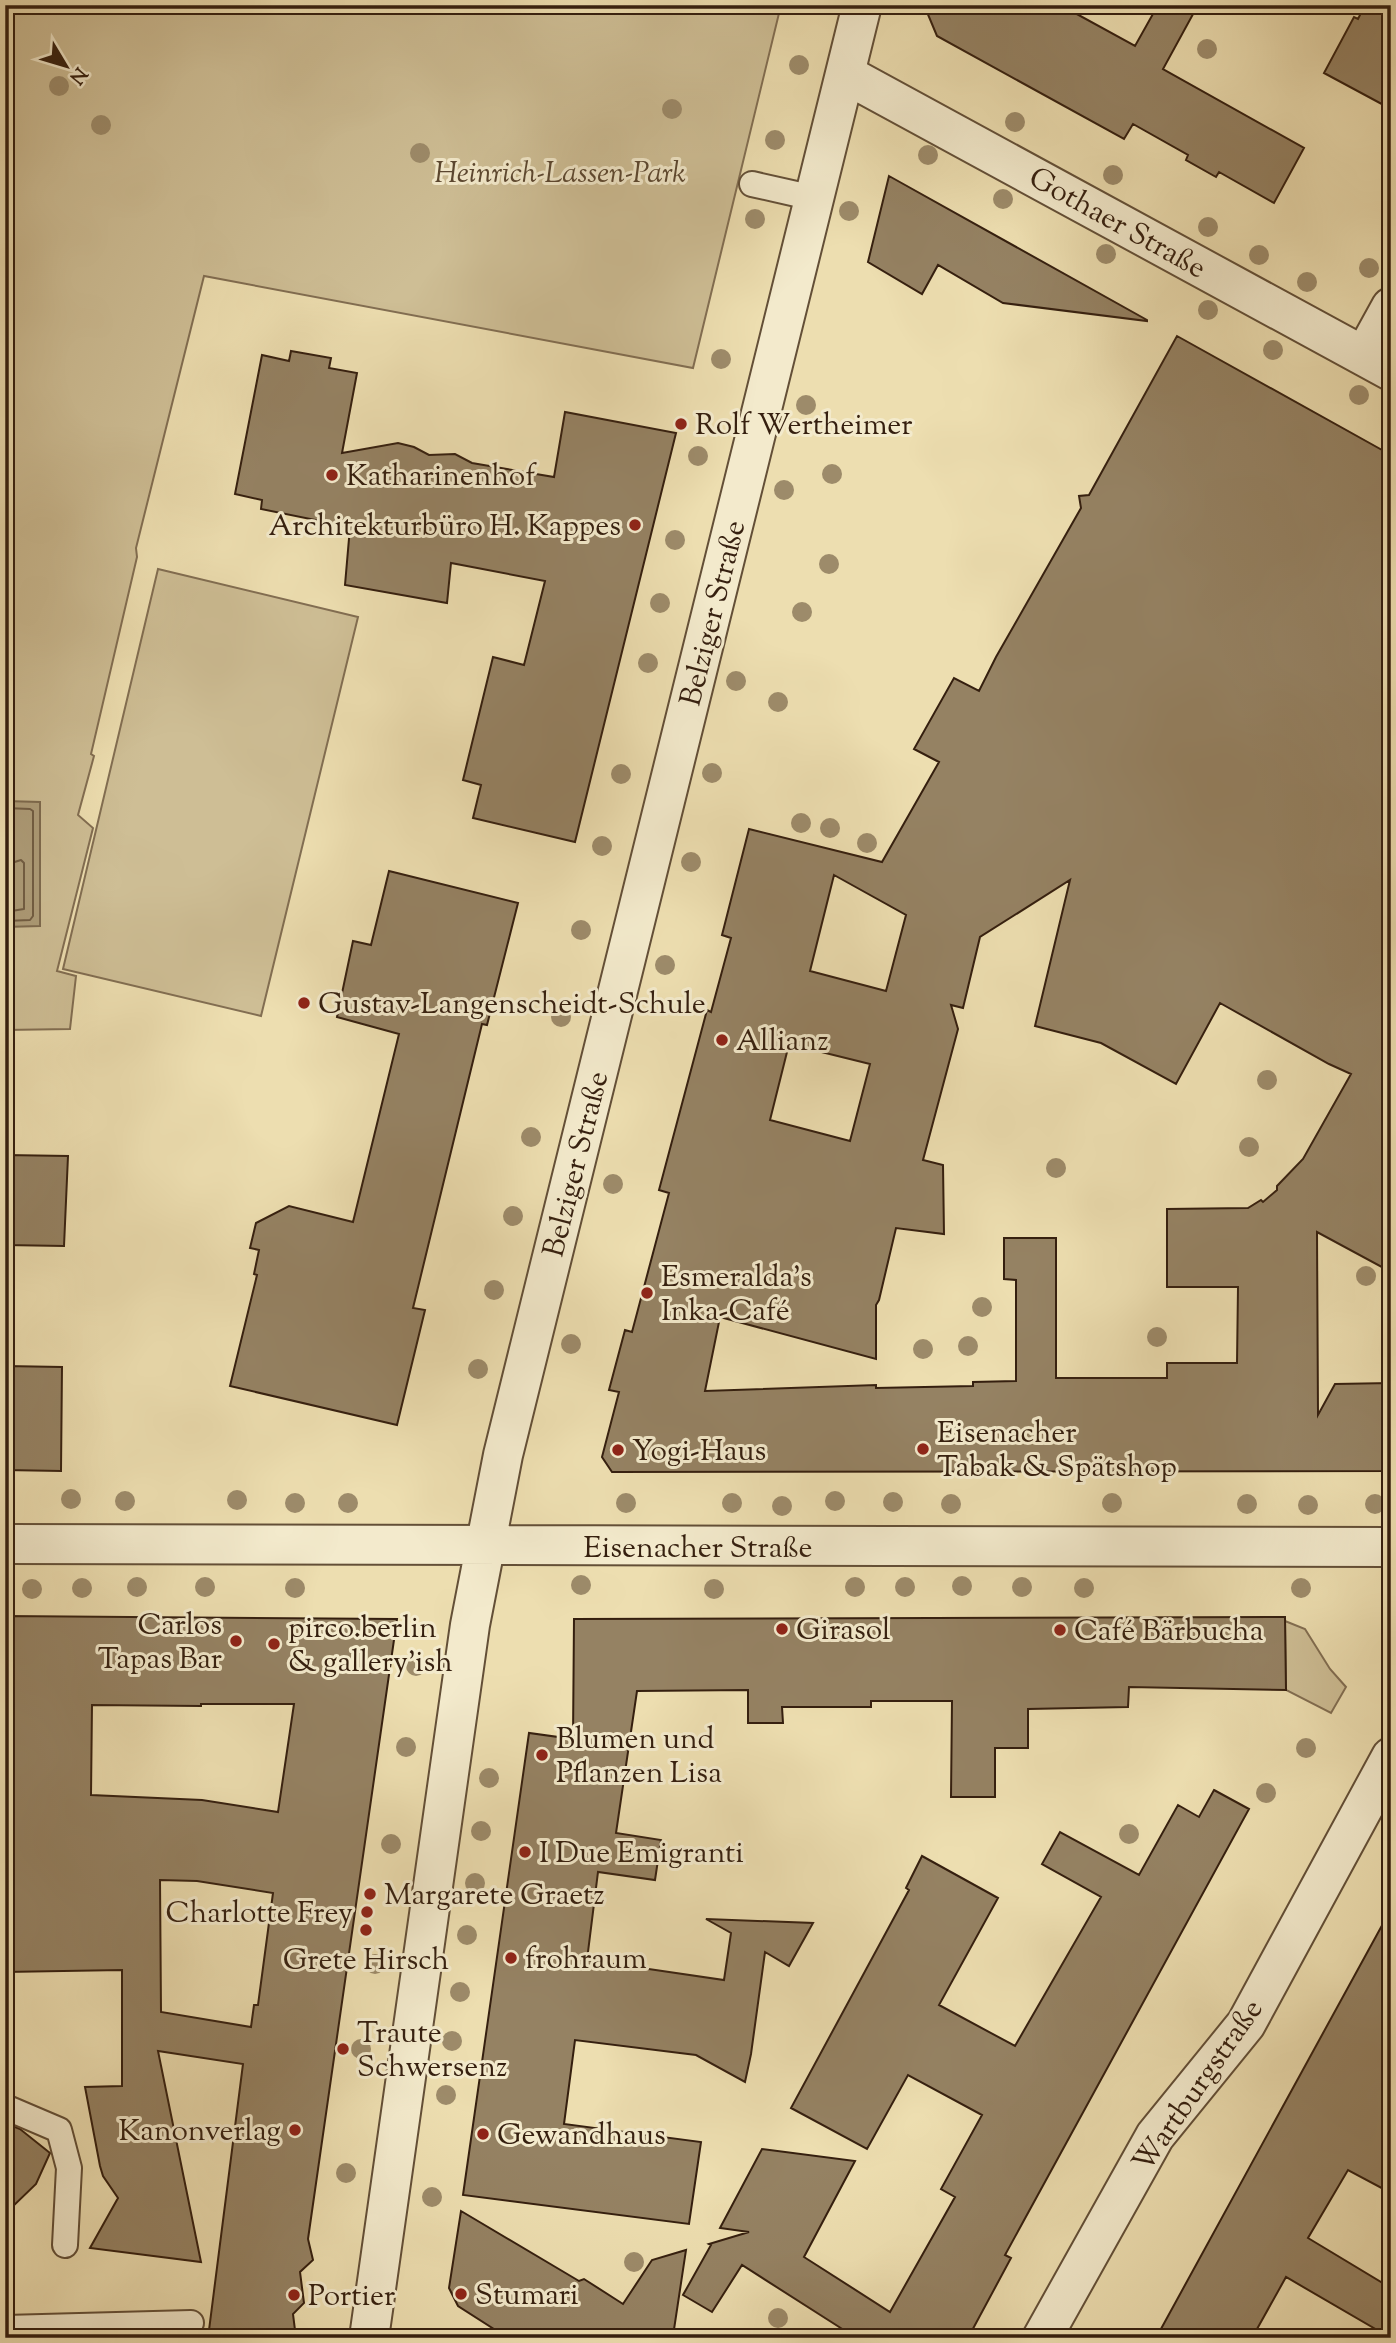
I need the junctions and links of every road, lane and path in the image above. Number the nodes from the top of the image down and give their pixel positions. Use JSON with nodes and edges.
{"nodes":[{"id":1,"x":862,"y":5,"type":"edge"},
{"id":2,"x":845,"y":74,"type":"junction"},
{"id":3,"x":752,"y":184,"type":"dead end"},
{"id":4,"x":814,"y":198,"type":"junction"},
{"id":5,"x":1391,"y":307,"type":"edge"},
{"id":6,"x":1377,"y":363,"type":"edge"},
{"id":7,"x":5,"y":1544,"type":"edge"},
{"id":8,"x":485,"y":1546,"type":"junction"},
{"id":9,"x":1391,"y":1548,"type":"edge"},
{"id":10,"x":1391,"y":1757,"type":"edge"},
{"id":11,"x":5,"y":2107,"type":"edge"},
{"id":12,"x":65,"y":2245,"type":"dead end"},
{"id":13,"x":191,"y":2323,"type":"dead end"},
{"id":14,"x":5,"y":2328,"type":"edge"},
{"id":15,"x":369,"y":2338,"type":"edge"},
{"id":16,"x":1042,"y":2338,"type":"edge"}],
"edges":[{"from":1,"to":2,"type":"street","name":"Belziger Straße"},
{"from":2,"to":4,"type":"street","name":"Belziger Straße"},
{"from":2,"to":6,"type":"street","name":"Gothaer Straße"},
{"from":3,"to":4,"type":"lane"},
{"from":4,"to":8,"type":"street","name":"Belziger Straße"},
{"from":5,"to":6,"type":"street"},
{"from":7,"to":8,"type":"street","name":"Eisenacher Straße"},
{"from":8,"to":9,"type":"street","name":"Eisenacher Straße"},
{"from":8,"to":15,"type":"street","name":"Belziger Straße"},
{"from":10,"to":16,"type":"street","name":"Wartburgstraße"},
{"from":11,"to":12,"type":"lane"},
{"from":13,"to":14,"type":"lane"}]}
